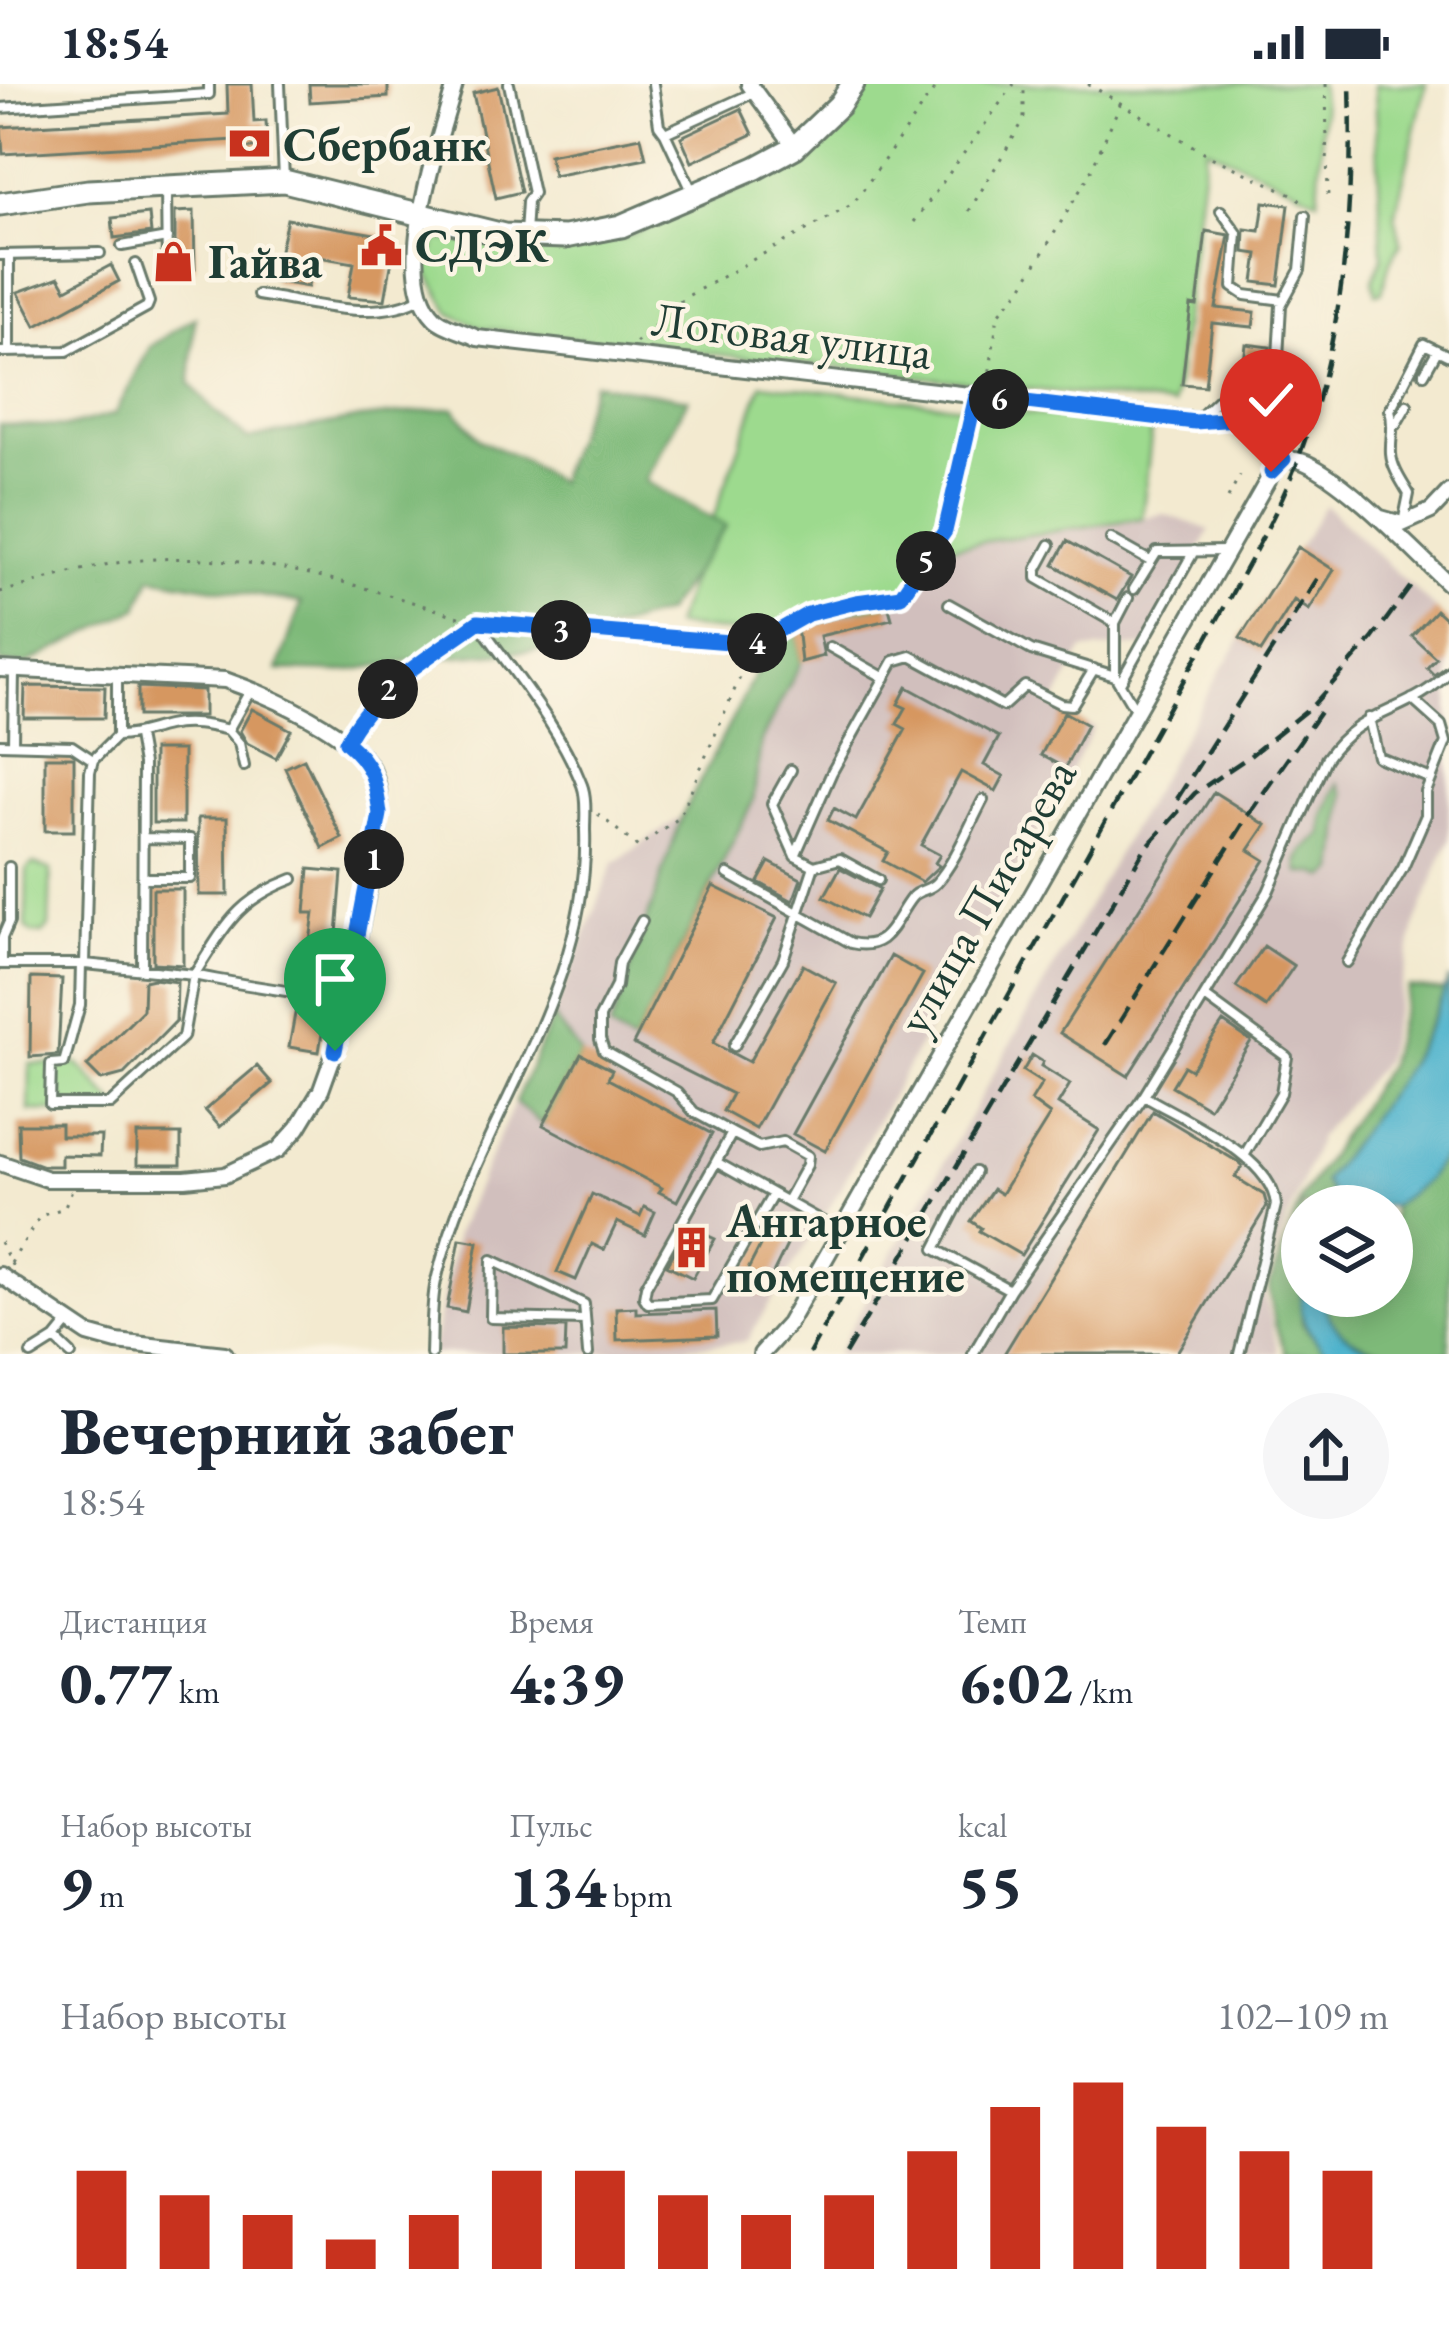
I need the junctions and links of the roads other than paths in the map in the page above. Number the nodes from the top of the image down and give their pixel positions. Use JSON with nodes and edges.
{"nodes":[{"id":1,"x":208,"y":84,"type":"edge"},
{"id":2,"x":280,"y":84,"type":"edge"},
{"id":3,"x":455,"y":84,"type":"edge"},
{"id":4,"x":509,"y":84,"type":"edge"},
{"id":5,"x":653,"y":84,"type":"edge"},
{"id":6,"x":853,"y":84,"type":"edge"},
{"id":7,"x":752,"y":88,"type":"edge"},
{"id":8,"x":0,"y":108,"type":"edge"},
{"id":9,"x":665,"y":133,"type":"junction"},
{"id":10,"x":795,"y":147,"type":"junction"},
{"id":11,"x":284,"y":181,"type":"junction"},
{"id":12,"x":166,"y":187,"type":"junction"},
{"id":13,"x":694,"y":195,"type":"junction"},
{"id":14,"x":0,"y":204,"type":"edge"},
{"id":15,"x":1221,"y":211,"type":"dead end"},
{"id":16,"x":421,"y":214,"type":"junction"},
{"id":17,"x":1305,"y":216,"type":"road end"},
{"id":18,"x":525,"y":235,"type":"junction"},
{"id":19,"x":167,"y":238,"type":"junction"},
{"id":20,"x":122,"y":246,"type":"dead end"},
{"id":21,"x":100,"y":253,"type":"dead end"},
{"id":22,"x":4,"y":255,"type":"edge"},
{"id":23,"x":136,"y":264,"type":"dead end"},
{"id":24,"x":167,"y":270,"type":"dead end"},
{"id":25,"x":258,"y":295,"type":"dead end"},
{"id":26,"x":424,"y":296,"type":"junction"},
{"id":27,"x":1282,"y":300,"type":"junction"},
{"id":28,"x":1437,"y":350,"type":"junction"},
{"id":29,"x":5,"y":352,"type":"edge"},
{"id":30,"x":1449,"y":356,"type":"edge"},
{"id":31,"x":1424,"y":374,"type":"dead end"},
{"id":32,"x":1223,"y":395,"type":"dead end"},
{"id":33,"x":1407,"y":405,"type":"dead end"},
{"id":34,"x":1251,"y":418,"type":"joint"},
{"id":35,"x":1195,"y":422,"type":"junction"},
{"id":36,"x":1395,"y":425,"type":"junction"},
{"id":37,"x":1449,"y":492,"type":"edge"},
{"id":38,"x":1374,"y":516,"type":"junction"},
{"id":39,"x":1402,"y":524,"type":"junction"},
{"id":40,"x":1111,"y":539,"type":"dead end"},
{"id":41,"x":1050,"y":545,"type":"dead end"},
{"id":42,"x":1194,"y":551,"type":"junction"},
{"id":43,"x":1226,"y":551,"type":"junction"},
{"id":44,"x":1150,"y":560,"type":"junction"},
{"id":45,"x":1449,"y":584,"type":"edge"},
{"id":46,"x":950,"y":604,"type":"dead end"},
{"id":47,"x":478,"y":622,"type":"road end"},
{"id":48,"x":1114,"y":622,"type":"junction"},
{"id":49,"x":830,"y":646,"type":"dead end"},
{"id":50,"x":1094,"y":669,"type":"junction"},
{"id":51,"x":7,"y":670,"type":"edge"},
{"id":52,"x":1449,"y":672,"type":"edge"},
{"id":53,"x":117,"y":673,"type":"junction"},
{"id":54,"x":885,"y":678,"type":"junction"},
{"id":55,"x":1117,"y":679,"type":"junction"},
{"id":56,"x":251,"y":689,"type":"junction"},
{"id":57,"x":1412,"y":699,"type":"junction"},
{"id":58,"x":1136,"y":711,"type":"junction"},
{"id":59,"x":1369,"y":718,"type":"junction"},
{"id":60,"x":229,"y":730,"type":"junction"},
{"id":61,"x":116,"y":736,"type":"junction"},
{"id":62,"x":138,"y":736,"type":"junction"},
{"id":63,"x":0,"y":744,"type":"edge"},
{"id":64,"x":13,"y":745,"type":"junction"},
{"id":65,"x":94,"y":760,"type":"junction"},
{"id":66,"x":244,"y":766,"type":"dead end"},
{"id":67,"x":791,"y":770,"type":"dead end"},
{"id":68,"x":1431,"y":779,"type":"junction"},
{"id":69,"x":983,"y":800,"type":"dead end"},
{"id":70,"x":143,"y":838,"type":"junction"},
{"id":71,"x":794,"y":856,"type":"junction"},
{"id":72,"x":814,"y":866,"type":"junction"},
{"id":73,"x":9,"y":867,"type":"dead end"},
{"id":74,"x":728,"y":874,"type":"dead end"},
{"id":75,"x":142,"y":878,"type":"junction"},
{"id":76,"x":293,"y":879,"type":"dead end"},
{"id":77,"x":878,"y":880,"type":"dead end"},
{"id":78,"x":800,"y":914,"type":"junction"},
{"id":79,"x":642,"y":921,"type":"dead end"},
{"id":80,"x":1347,"y":962,"type":"dead end"},
{"id":81,"x":1,"y":964,"type":"edge"},
{"id":82,"x":83,"y":964,"type":"junction"},
{"id":83,"x":142,"y":970,"type":"junction"},
{"id":84,"x":194,"y":975,"type":"junction"},
{"id":85,"x":1205,"y":997,"type":"junction"},
{"id":86,"x":346,"y":1001,"type":"junction"},
{"id":87,"x":734,"y":1046,"type":"dead end"},
{"id":88,"x":1144,"y":1096,"type":"junction"},
{"id":89,"x":732,"y":1133,"type":"junction"},
{"id":90,"x":1244,"y":1156,"type":"junction"},
{"id":91,"x":716,"y":1162,"type":"junction"},
{"id":92,"x":0,"y":1163,"type":"edge"},
{"id":93,"x":975,"y":1172,"type":"dead end"},
{"id":94,"x":773,"y":1194,"type":"junction"},
{"id":95,"x":787,"y":1202,"type":"junction"},
{"id":96,"x":841,"y":1232,"type":"junction"},
{"id":97,"x":5,"y":1269,"type":"edge"},
{"id":98,"x":1010,"y":1290,"type":"junction"},
{"id":99,"x":585,"y":1320,"type":"junction"},
{"id":100,"x":68,"y":1323,"type":"junction"},
{"id":101,"x":55,"y":1340,"type":"junction"},
{"id":102,"x":118,"y":1348,"type":"edge"},
{"id":103,"x":31,"y":1354,"type":"edge"},
{"id":104,"x":71,"y":1354,"type":"edge"},
{"id":105,"x":225,"y":1354,"type":"edge"},
{"id":106,"x":431,"y":1354,"type":"edge"},
{"id":107,"x":588,"y":1354,"type":"edge"},
{"id":108,"x":761,"y":1354,"type":"edge"},
{"id":109,"x":973,"y":1354,"type":"edge"},
{"id":110,"x":1239,"y":1354,"type":"edge"}],
"edges":[{"from":1,"to":8,"type":"lane"},
{"from":2,"to":11,"type":"lane"},
{"from":3,"to":16,"type":"street"},
{"from":4,"to":18,"type":"lane"},
{"from":5,"to":9,"type":"lane"},
{"from":6,"to":10,"type":"street"},
{"from":7,"to":9,"type":"lane"},
{"from":7,"to":10,"type":"street"},
{"from":9,"to":13,"type":"lane"},
{"from":10,"to":13,"type":"street"},
{"from":11,"to":12,"type":"street"},
{"from":11,"to":16,"type":"street"},
{"from":12,"to":14,"type":"street"},
{"from":12,"to":19,"type":"lane"},
{"from":13,"to":18,"type":"street"},
{"from":15,"to":27,"type":"lane"},
{"from":16,"to":18,"type":"street"},
{"from":16,"to":26,"type":"street"},
{"from":17,"to":27,"type":"lane"},
{"from":19,"to":20,"type":"lane"},
{"from":19,"to":24,"type":"lane"},
{"from":21,"to":22,"type":"lane"},
{"from":22,"to":29,"type":"lane"},
{"from":23,"to":29,"type":"lane"},
{"from":25,"to":26,"type":"lane"},
{"from":26,"to":35,"type":"street","name":"Логовая улица"},
{"from":27,"to":34,"type":"lane"},
{"from":28,"to":30,"type":"lane"},
{"from":28,"to":31,"type":"lane"},
{"from":28,"to":36,"type":"lane"},
{"from":32,"to":35,"type":"lane"},
{"from":33,"to":36,"type":"lane"},
{"from":34,"to":35,"type":"street","name":"Логовая улица"},
{"from":36,"to":39,"type":"lane"},
{"from":37,"to":39,"type":"street"},
{"from":38,"to":39,"type":"street"},
{"from":38,"to":43,"type":"street","name":"улица Писарева"},
{"from":38,"to":45,"type":"street"},
{"from":40,"to":44,"type":"lane"},
{"from":41,"to":48,"type":"lane"},
{"from":42,"to":43,"type":"lane"},
{"from":42,"to":44,"type":"lane"},
{"from":42,"to":55,"type":"lane"},
{"from":43,"to":58,"type":"street","name":"улица Писарева"},
{"from":44,"to":48,"type":"lane"},
{"from":46,"to":50,"type":"lane"},
{"from":47,"to":106,"type":"lane"},
{"from":48,"to":55,"type":"lane"},
{"from":49,"to":54,"type":"lane"},
{"from":50,"to":54,"type":"lane"},
{"from":50,"to":55,"type":"lane"},
{"from":51,"to":53,"type":"street"},
{"from":51,"to":64,"type":"lane"},
{"from":52,"to":57,"type":"lane"},
{"from":53,"to":56,"type":"street"},
{"from":53,"to":61,"type":"lane"},
{"from":54,"to":71,"type":"lane"},
{"from":55,"to":58,"type":"lane"},
{"from":56,"to":60,"type":"lane"},
{"from":56,"to":86,"type":"street"},
{"from":57,"to":59,"type":"lane"},
{"from":57,"to":68,"type":"lane"},
{"from":58,"to":96,"type":"street","name":"улица Писарева"},
{"from":59,"to":68,"type":"lane"},
{"from":59,"to":85,"type":"lane"},
{"from":60,"to":62,"type":"lane"},
{"from":60,"to":66,"type":"lane"},
{"from":61,"to":62,"type":"lane"},
{"from":61,"to":65,"type":"lane"},
{"from":62,"to":70,"type":"lane"},
{"from":63,"to":64,"type":"lane"},
{"from":64,"to":65,"type":"lane"},
{"from":65,"to":82,"type":"lane"},
{"from":67,"to":71,"type":"lane"},
{"from":68,"to":80,"type":"lane"},
{"from":69,"to":78,"type":"lane"},
{"from":70,"to":75,"type":"lane"},
{"from":70,"to":75,"type":"lane"},
{"from":71,"to":72,"type":"lane"},
{"from":72,"to":77,"type":"lane"},
{"from":72,"to":78,"type":"lane"},
{"from":73,"to":81,"type":"lane"},
{"from":74,"to":78,"type":"lane"},
{"from":75,"to":83,"type":"lane"},
{"from":76,"to":84,"type":"lane"},
{"from":78,"to":87,"type":"lane"},
{"from":79,"to":89,"type":"lane"},
{"from":81,"to":82,"type":"lane"},
{"from":82,"to":83,"type":"lane"},
{"from":82,"to":84,"type":"lane"},
{"from":83,"to":84,"type":"lane"},
{"from":84,"to":86,"type":"lane"},
{"from":85,"to":88,"type":"lane"},
{"from":85,"to":90,"type":"lane"},
{"from":86,"to":92,"type":"street"},
{"from":88,"to":90,"type":"lane"},
{"from":88,"to":98,"type":"lane"},
{"from":89,"to":91,"type":"lane"},
{"from":89,"to":95,"type":"lane"},
{"from":90,"to":110,"type":"lane"},
{"from":91,"to":94,"type":"lane"},
{"from":91,"to":94,"type":"lane"},
{"from":93,"to":98,"type":"lane"},
{"from":94,"to":95,"type":"lane"},
{"from":95,"to":96,"type":"lane"},
{"from":96,"to":108,"type":"street","name":"улица Писарева"},
{"from":97,"to":100,"type":"street"},
{"from":98,"to":109,"type":"lane"},
{"from":99,"to":99,"type":"lane"},
{"from":99,"to":107,"type":"lane"},
{"from":100,"to":101,"type":"lane"},
{"from":100,"to":102,"type":"street"},
{"from":101,"to":103,"type":"lane"},
{"from":101,"to":104,"type":"lane"},
{"from":102,"to":105,"type":"street"}]}
